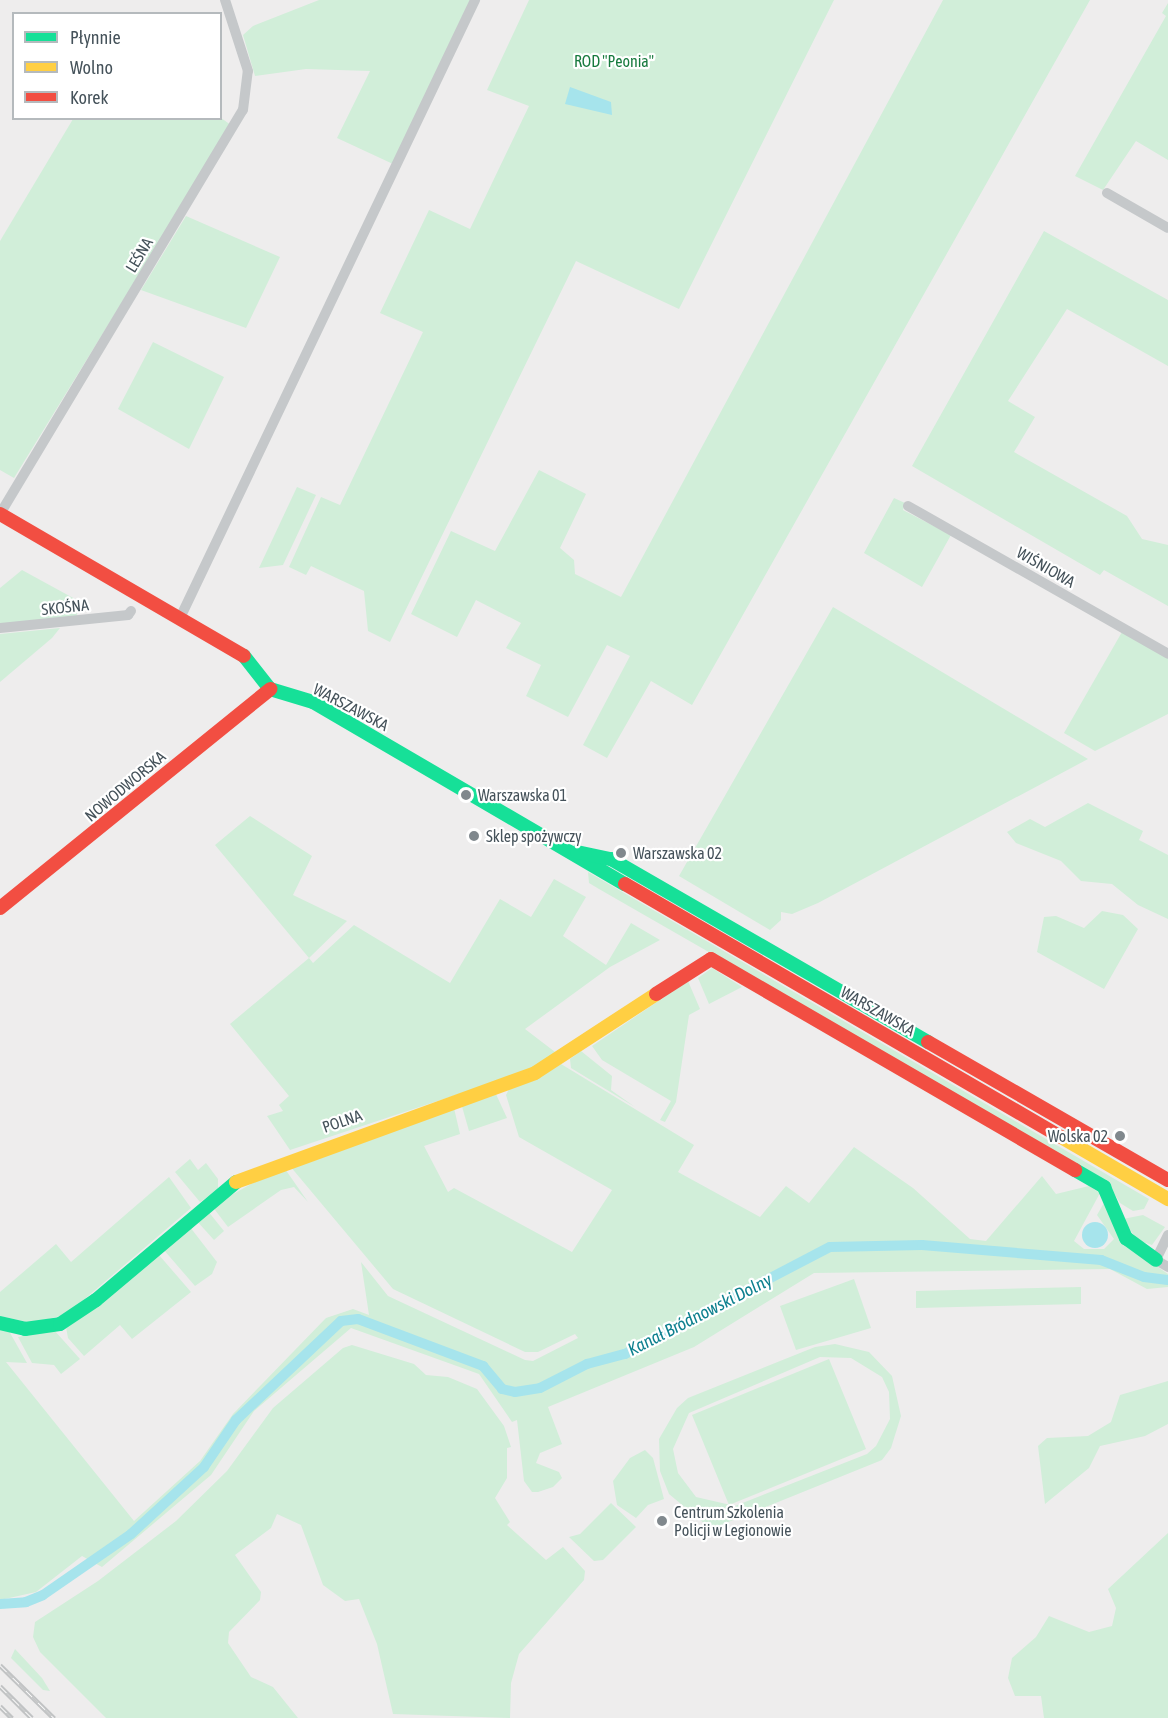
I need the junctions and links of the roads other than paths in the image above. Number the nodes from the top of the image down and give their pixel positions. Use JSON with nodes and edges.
{"nodes":[{"id":1,"x":225,"y":0,"type":"edge"},
{"id":2,"x":475,"y":0,"type":"edge"},
{"id":3,"x":1107,"y":193,"type":"dead end"},
{"id":4,"x":1168,"y":228,"type":"edge"},
{"id":5,"x":909,"y":506,"type":"dead end"},
{"id":6,"x":0,"y":514,"type":"edge"},
{"id":7,"x":131,"y":610,"type":"dead end"},
{"id":8,"x":180,"y":618,"type":"junction"},
{"id":9,"x":0,"y":628,"type":"edge"},
{"id":10,"x":1168,"y":654,"type":"edge"},
{"id":11,"x":270,"y":689,"type":"junction"},
{"id":12,"x":571,"y":852,"type":"junction"},
{"id":13,"x":0,"y":908,"type":"edge"},
{"id":14,"x":1168,"y":1180,"type":"edge"},
{"id":15,"x":1168,"y":1199,"type":"edge"},
{"id":16,"x":1168,"y":1235,"type":"edge"},
{"id":17,"x":1163,"y":1264,"type":"edge"},
{"id":18,"x":0,"y":1323,"type":"edge"}],
"edges":[{"from":1,"to":6,"type":"street","name":"LEŚNA"},
{"from":2,"to":8,"type":"street"},
{"from":3,"to":4,"type":"street"},
{"from":5,"to":10,"type":"street","name":"WIŚNIOWA"},
{"from":6,"to":8,"type":"main road"},
{"from":7,"to":9,"type":"street","name":"SKOŚNA"},
{"from":8,"to":11,"type":"main road"},
{"from":11,"to":12,"type":"main road","name":"WARSZAWSKA"},
{"from":11,"to":13,"type":"main road","name":"NOWODWORSKA"},
{"from":12,"to":14,"type":"main road","name":"WARSZAWSKA"},
{"from":12,"to":15,"type":"main road","name":"WARSZAWSKA"},
{"from":16,"to":17,"type":"street"},
{"from":17,"to":18,"type":"main road","name":"POLNA"}]}
